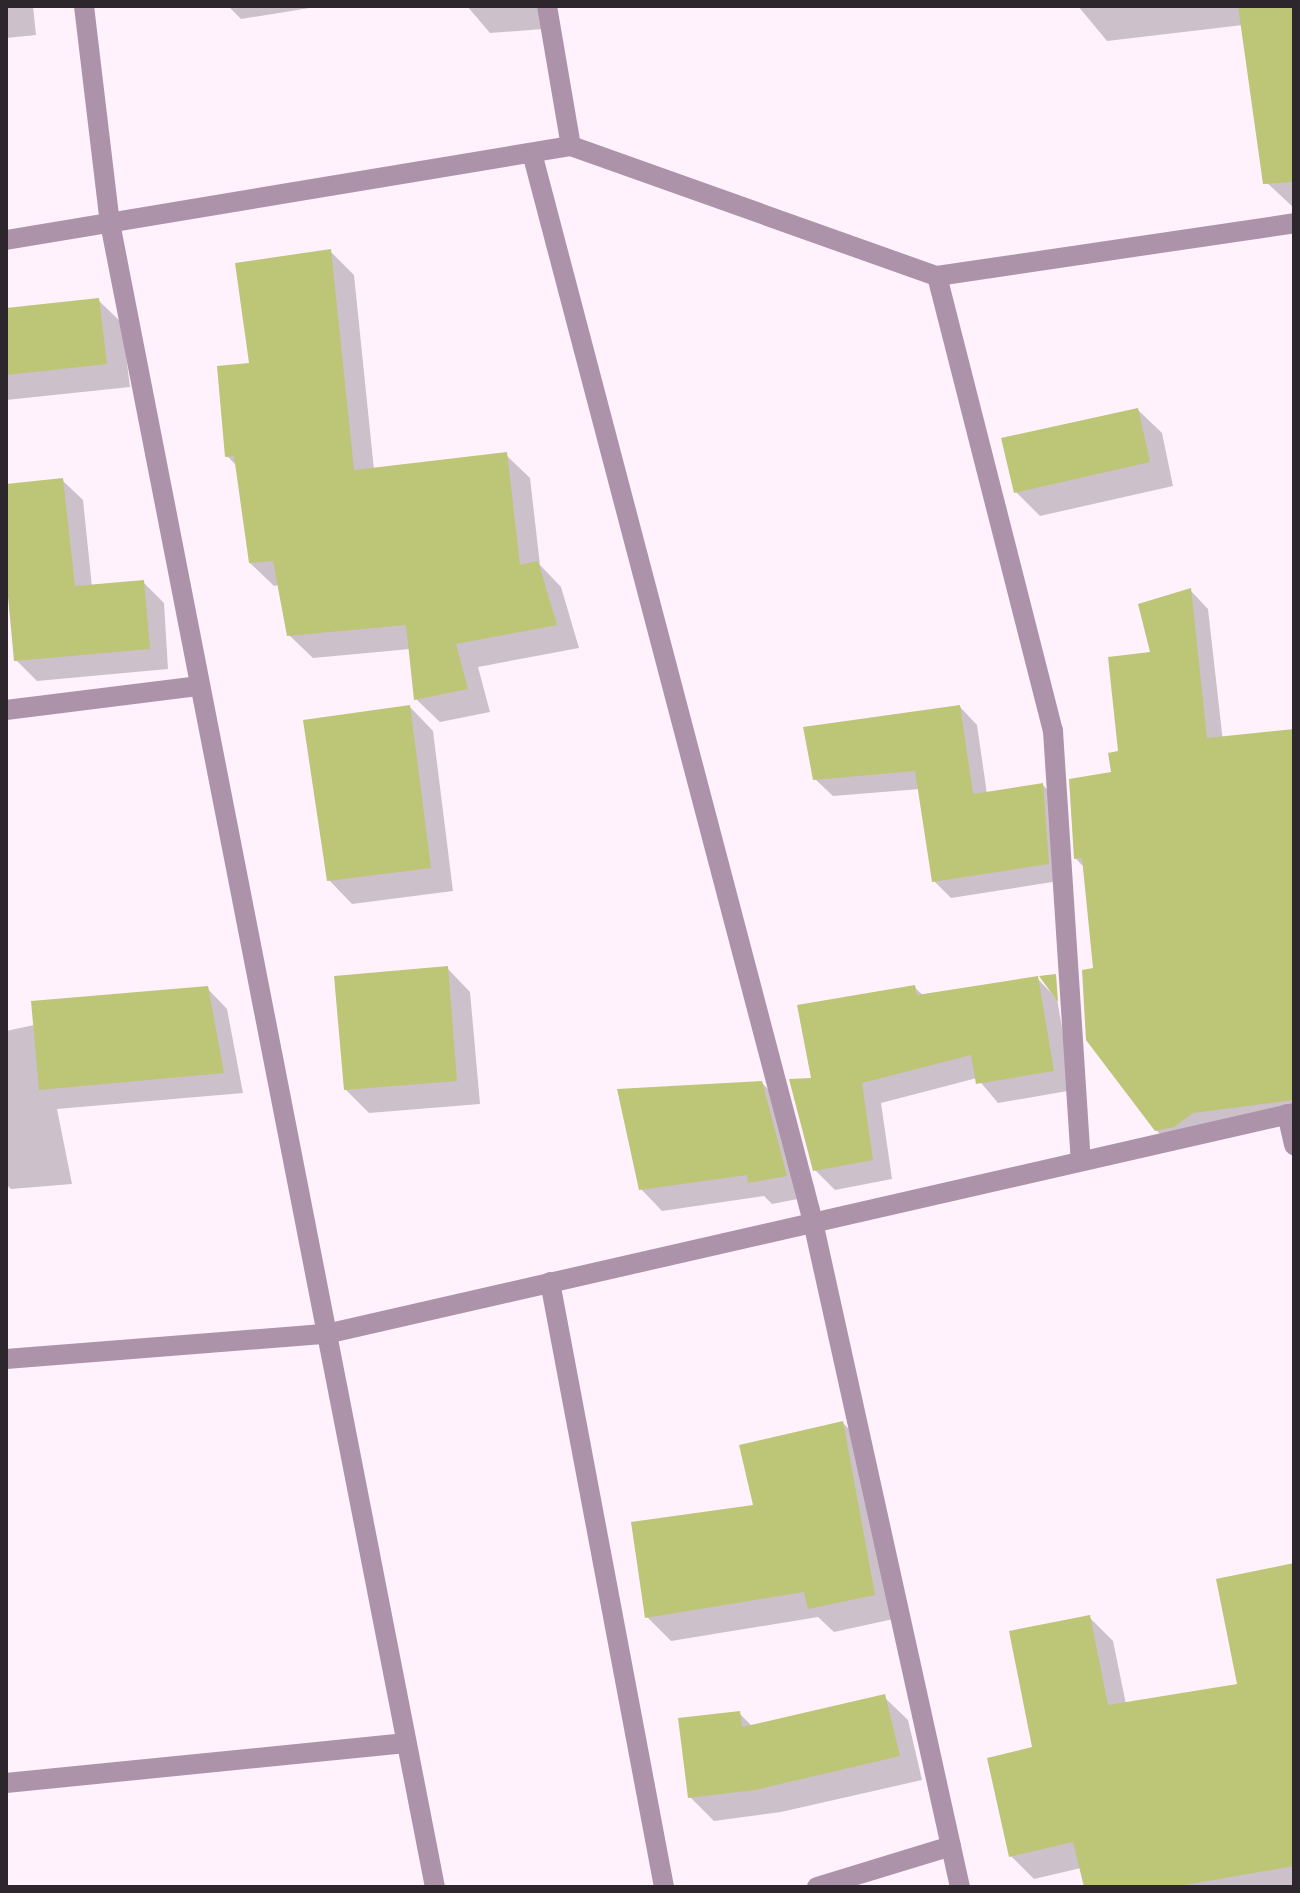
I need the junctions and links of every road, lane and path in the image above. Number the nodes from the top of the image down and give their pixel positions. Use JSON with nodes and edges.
{"nodes":[{"id":1,"x":84,"y":6,"type":"edge"},
{"id":2,"x":547,"y":6,"type":"edge"},
{"id":3,"x":571,"y":146,"type":"junction"},
{"id":4,"x":532,"y":153,"type":"junction"},
{"id":5,"x":110,"y":223,"type":"junction"},
{"id":6,"x":1294,"y":223,"type":"edge"},
{"id":7,"x":6,"y":240,"type":"edge"},
{"id":8,"x":937,"y":276,"type":"junction"},
{"id":9,"x":200,"y":686,"type":"junction"},
{"id":10,"x":6,"y":710,"type":"edge"},
{"id":11,"x":1290,"y":1114,"type":"edge"},
{"id":12,"x":1294,"y":1145,"type":"edge"},
{"id":13,"x":1081,"y":1161,"type":"junction"},
{"id":14,"x":813,"y":1222,"type":"junction"},
{"id":15,"x":550,"y":1282,"type":"junction"},
{"id":16,"x":326,"y":1334,"type":"junction"},
{"id":17,"x":6,"y":1359,"type":"edge"},
{"id":18,"x":406,"y":1743,"type":"junction"},
{"id":19,"x":6,"y":1783,"type":"edge"},
{"id":20,"x":951,"y":1846,"type":"junction"},
{"id":21,"x":435,"y":1887,"type":"edge"},
{"id":22,"x":664,"y":1887,"type":"edge"},
{"id":23,"x":817,"y":1887,"type":"edge"},
{"id":24,"x":960,"y":1887,"type":"edge"}],
"edges":[{"from":1,"to":5,"type":"street"},
{"from":2,"to":3,"type":"street"},
{"from":3,"to":4,"type":"street"},
{"from":3,"to":8,"type":"street"},
{"from":4,"to":5,"type":"street"},
{"from":4,"to":14,"type":"street"},
{"from":5,"to":7,"type":"street"},
{"from":5,"to":9,"type":"street"},
{"from":6,"to":8,"type":"street"},
{"from":8,"to":13,"type":"street"},
{"from":9,"to":10,"type":"street"},
{"from":9,"to":16,"type":"street"},
{"from":11,"to":12,"type":"street"},
{"from":11,"to":13,"type":"street"},
{"from":13,"to":14,"type":"street"},
{"from":14,"to":15,"type":"street"},
{"from":14,"to":20,"type":"street"},
{"from":15,"to":16,"type":"street"},
{"from":15,"to":22,"type":"street"},
{"from":16,"to":17,"type":"street"},
{"from":16,"to":18,"type":"street"},
{"from":18,"to":19,"type":"street"},
{"from":18,"to":21,"type":"street"},
{"from":20,"to":23,"type":"street"},
{"from":20,"to":24,"type":"street"}]}
